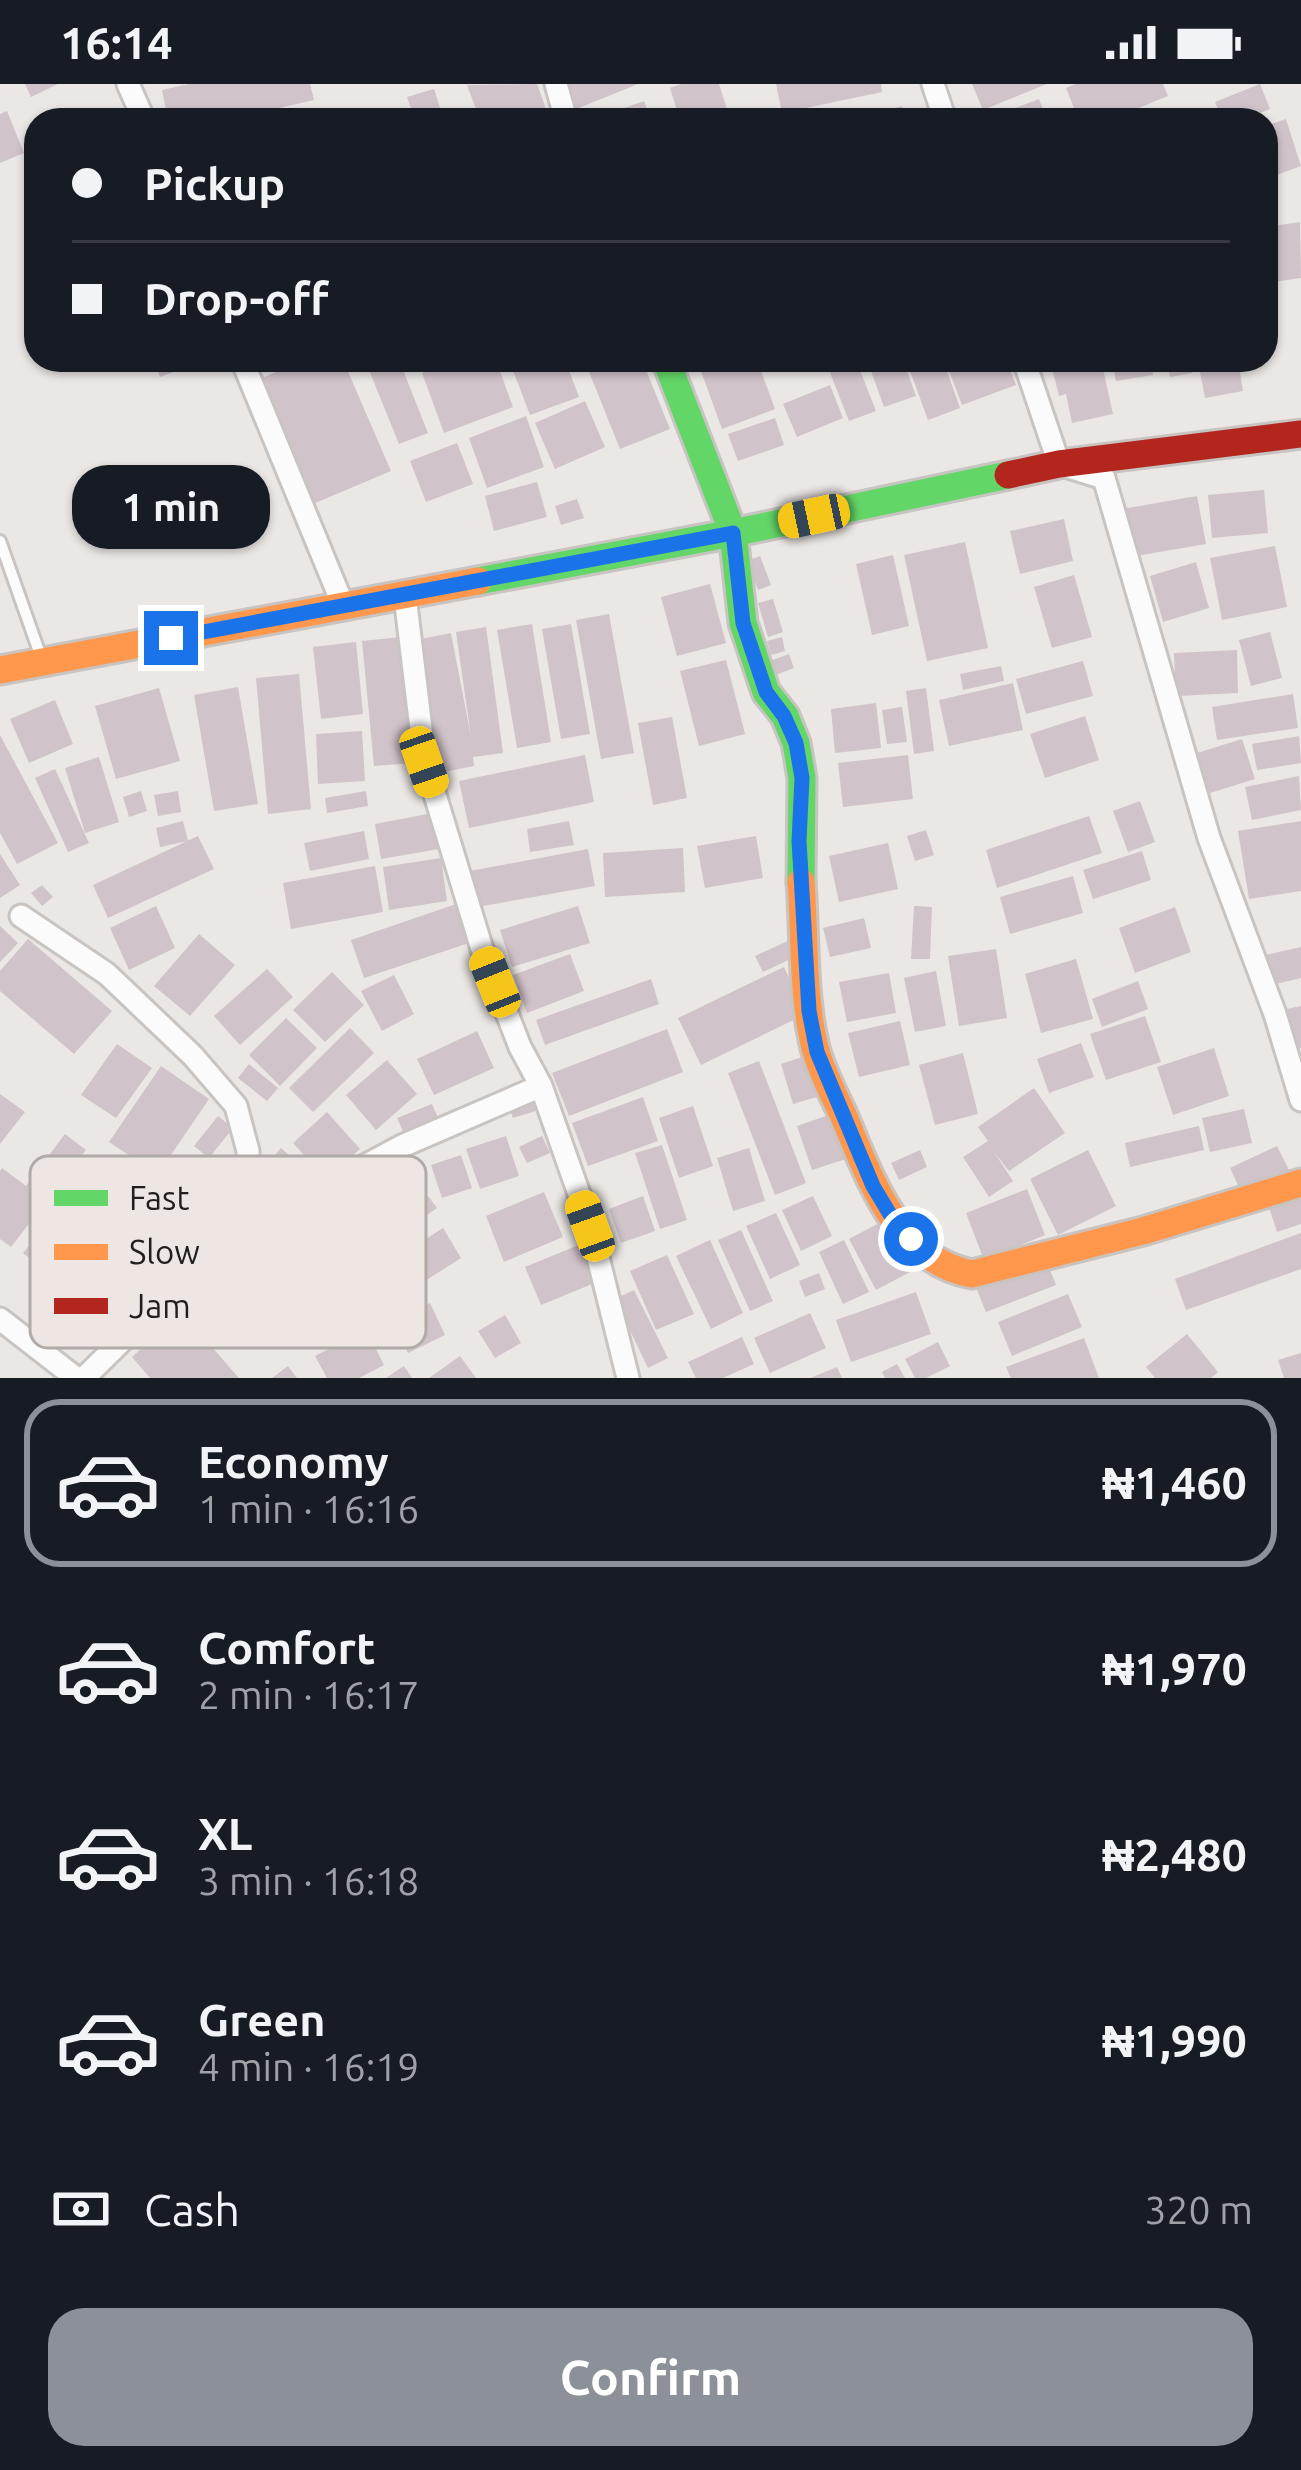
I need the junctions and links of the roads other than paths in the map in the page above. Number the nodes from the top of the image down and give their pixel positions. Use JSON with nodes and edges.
{"nodes":[{"id":1,"x":247,"y":372,"type":"edge"},
{"id":2,"x":671,"y":372,"type":"edge"},
{"id":3,"x":1028,"y":372,"type":"edge"},
{"id":4,"x":1301,"y":434,"type":"edge"},
{"id":5,"x":1059,"y":464,"type":"junction"},
{"id":6,"x":733,"y":533,"type":"junction"},
{"id":7,"x":0,"y":541,"type":"edge"},
{"id":8,"x":405,"y":596,"type":"junction"},
{"id":9,"x":343,"y":605,"type":"junction"},
{"id":10,"x":43,"y":663,"type":"junction"},
{"id":11,"x":0,"y":670,"type":"edge"},
{"id":12,"x":21,"y":916,"type":"dead end"},
{"id":13,"x":541,"y":1086,"type":"junction"},
{"id":14,"x":1301,"y":1100,"type":"edge"},
{"id":15,"x":248,"y":1156,"type":"edge"},
{"id":16,"x":383,"y":1156,"type":"edge"},
{"id":17,"x":1301,"y":1183,"type":"edge"},
{"id":18,"x":0,"y":1319,"type":"edge"},
{"id":19,"x":30,"y":1341,"type":"edge"},
{"id":20,"x":39,"y":1348,"type":"edge"},
{"id":21,"x":112,"y":1348,"type":"edge"},
{"id":22,"x":80,"y":1378,"type":"edge"},
{"id":23,"x":628,"y":1378,"type":"edge"}],
"edges":[{"from":1,"to":9,"type":"street"},
{"from":2,"to":6,"type":"street"},
{"from":3,"to":5,"type":"street"},
{"from":4,"to":5,"type":"street"},
{"from":5,"to":6,"type":"street"},
{"from":5,"to":14,"type":"street"},
{"from":6,"to":8,"type":"street"},
{"from":6,"to":17,"type":"street"},
{"from":7,"to":10,"type":"lane"},
{"from":8,"to":9,"type":"street"},
{"from":8,"to":13,"type":"street"},
{"from":9,"to":10,"type":"street"},
{"from":10,"to":11,"type":"street"},
{"from":12,"to":15,"type":"street"},
{"from":13,"to":16,"type":"street"},
{"from":13,"to":23,"type":"street"},
{"from":18,"to":19,"type":"street"},
{"from":20,"to":22,"type":"street"},
{"from":21,"to":22,"type":"street"}]}
